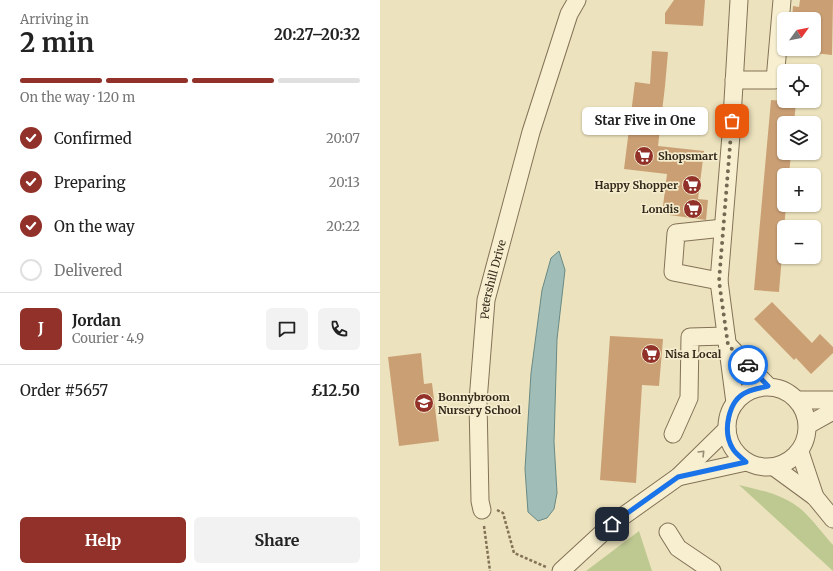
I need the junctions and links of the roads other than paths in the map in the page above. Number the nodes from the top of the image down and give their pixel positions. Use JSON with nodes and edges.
{"nodes":[{"id":1,"x":577,"y":0,"type":"edge"},
{"id":2,"x":739,"y":0,"type":"edge"},
{"id":3,"x":782,"y":0,"type":"edge"},
{"id":4,"x":734,"y":80,"type":"junction"},
{"id":5,"x":724,"y":228,"type":"junction"},
{"id":6,"x":719,"y":281,"type":"junction"},
{"id":7,"x":727,"y":341,"type":"junction"},
{"id":8,"x":768,"y":386,"type":"junction"},
{"id":9,"x":798,"y":400,"type":"junction"},
{"id":10,"x":833,"y":400,"type":"edge"},
{"id":11,"x":735,"y":403,"type":"junction"},
{"id":12,"x":833,"y":411,"type":"edge"},
{"id":13,"x":808,"y":425,"type":"junction"},
{"id":14,"x":727,"y":429,"type":"junction"},
{"id":15,"x":673,"y":434,"type":"dead end"},
{"id":16,"x":800,"y":452,"type":"junction"},
{"id":17,"x":746,"y":462,"type":"junction"},
{"id":18,"x":774,"y":467,"type":"junction"},
{"id":19,"x":678,"y":477,"type":"junction"},
{"id":20,"x":815,"y":497,"type":"junction"},
{"id":21,"x":481,"y":506,"type":"road end"},
{"id":22,"x":833,"y":519,"type":"edge"},
{"id":23,"x":668,"y":532,"type":"dead end"},
{"id":24,"x":555,"y":569,"type":"edge"},
{"id":25,"x":712,"y":571,"type":"edge"}],
"edges":[{"from":1,"to":21,"type":"street","name":"Petershill Drive"},
{"from":2,"to":4,"type":"street"},
{"from":3,"to":4,"type":"street"},
{"from":4,"to":5,"type":"street"},
{"from":5,"to":6,"type":"street"},
{"from":5,"to":6,"type":"street"},
{"from":6,"to":7,"type":"street"},
{"from":7,"to":8,"type":"street"},
{"from":7,"to":11,"type":"street"},
{"from":7,"to":15,"type":"street"},
{"from":8,"to":9,"type":"street"},
{"from":8,"to":11,"type":"street"},
{"from":9,"to":10,"type":"street"},
{"from":9,"to":13,"type":"street"},
{"from":11,"to":14,"type":"street"},
{"from":12,"to":13,"type":"street"},
{"from":13,"to":16,"type":"street"},
{"from":14,"to":17,"type":"street"},
{"from":19,"to":14,"type":"street","one_way":true},
{"from":16,"to":18,"type":"street"},
{"from":16,"to":20,"type":"street"},
{"from":17,"to":18,"type":"street"},
{"from":17,"to":19,"type":"street"},
{"from":18,"to":20,"type":"street"},
{"from":19,"to":24,"type":"street"},
{"from":20,"to":22,"type":"street"},
{"from":23,"to":25,"type":"street"}]}
